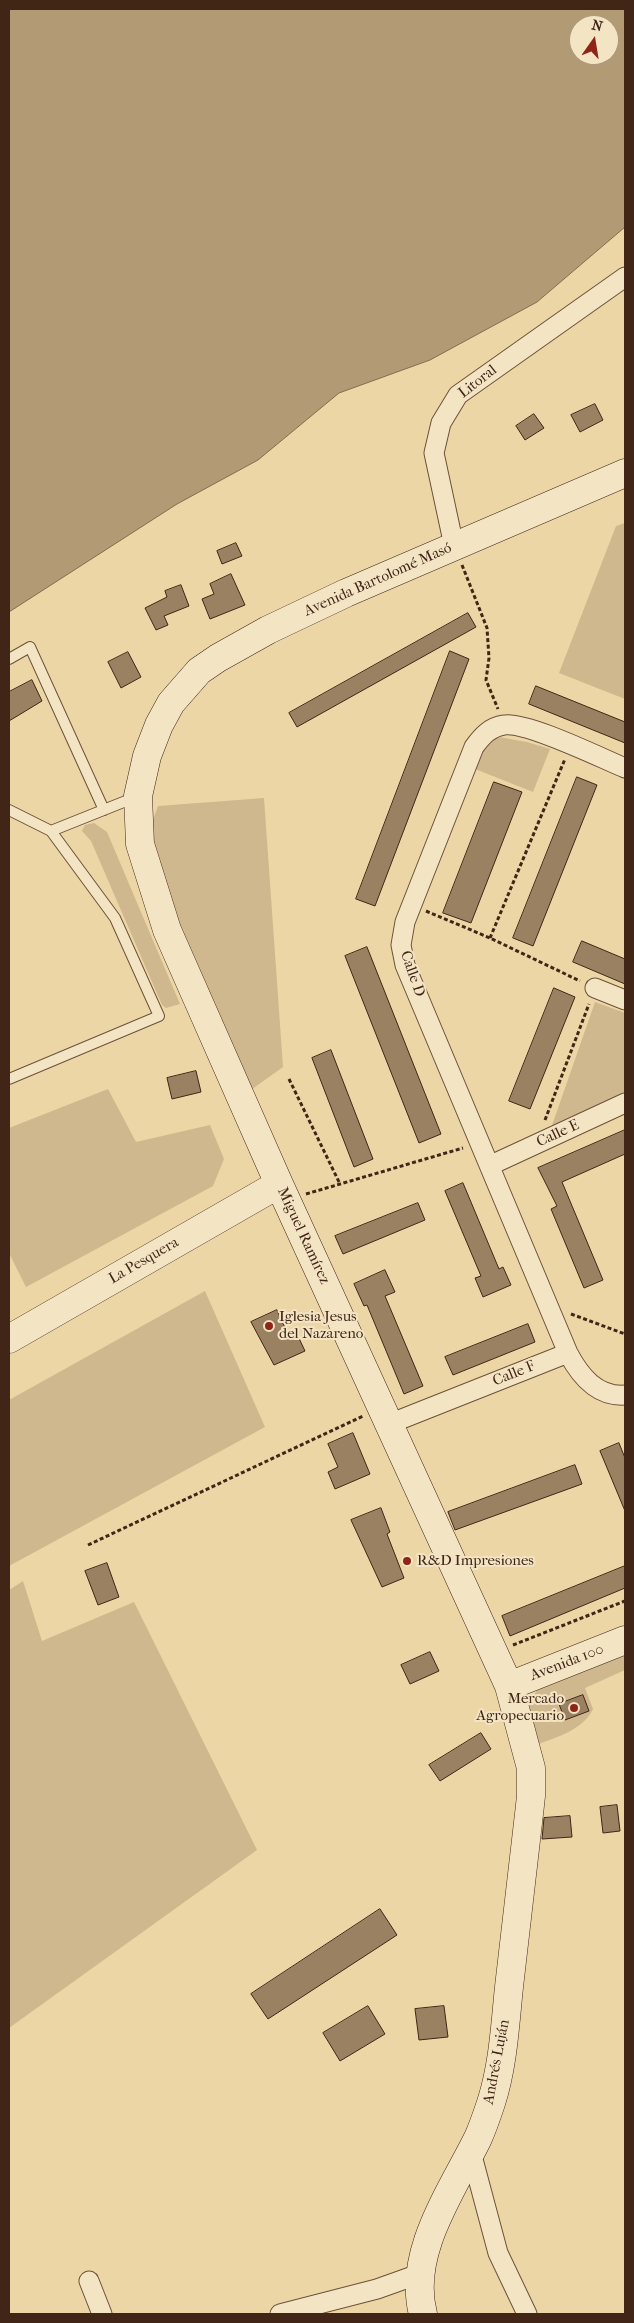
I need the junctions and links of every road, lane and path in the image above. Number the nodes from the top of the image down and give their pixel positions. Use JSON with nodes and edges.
{"nodes":[{"id":1,"x":625,"y":276,"type":"edge"},
{"id":2,"x":625,"y":473,"type":"edge"},
{"id":3,"x":454,"y":546,"type":"junction"},
{"id":4,"x":9,"y":659,"type":"edge"},
{"id":5,"x":159,"y":725,"type":"joint"},
{"id":6,"x":505,"y":725,"type":"junction"},
{"id":7,"x":570,"y":745,"type":"junction"},
{"id":8,"x":625,"y":768,"type":"edge"},
{"id":9,"x":138,"y":796,"type":"junction"},
{"id":10,"x":9,"y":810,"type":"edge"},
{"id":11,"x":104,"y":810,"type":"junction"},
{"id":12,"x":51,"y":831,"type":"junction"},
{"id":13,"x":412,"y":904,"type":"junction"},
{"id":14,"x":490,"y":938,"type":"junction"},
{"id":15,"x":595,"y":988,"type":"junction"},
{"id":16,"x":625,"y":1000,"type":"edge"},
{"id":17,"x":9,"y":1079,"type":"edge"},
{"id":18,"x":290,"y":1079,"type":"dead end"},
{"id":19,"x":625,"y":1104,"type":"edge"},
{"id":20,"x":482,"y":1143,"type":"junction"},
{"id":21,"x":536,"y":1144,"type":"junction"},
{"id":22,"x":491,"y":1165,"type":"junction"},
{"id":23,"x":340,"y":1184,"type":"junction"},
{"id":24,"x":282,"y":1192,"type":"junction"},
{"id":25,"x":549,"y":1306,"type":"junction"},
{"id":26,"x":625,"y":1334,"type":"edge"},
{"id":27,"x":9,"y":1338,"type":"edge"},
{"id":28,"x":568,"y":1353,"type":"junction"},
{"id":29,"x":625,"y":1395,"type":"edge"},
{"id":30,"x":385,"y":1416,"type":"junction"},
{"id":31,"x":88,"y":1545,"type":"dead end"},
{"id":32,"x":625,"y":1601,"type":"edge"},
{"id":33,"x":625,"y":1640,"type":"edge"},
{"id":34,"x":494,"y":1653,"type":"junction"},
{"id":35,"x":509,"y":1686,"type":"junction"},
{"id":36,"x":531,"y":1796,"type":"joint"},
{"id":37,"x":471,"y":2152,"type":"junction"},
{"id":38,"x":419,"y":2274,"type":"junction"},
{"id":39,"x":89,"y":2281,"type":"dead end"},
{"id":40,"x":102,"y":2314,"type":"edge"},
{"id":41,"x":280,"y":2314,"type":"edge"},
{"id":42,"x":423,"y":2314,"type":"edge"},
{"id":43,"x":527,"y":2314,"type":"edge"}],
"edges":[{"from":1,"to":3,"type":"street","name":"Litoral"},
{"from":2,"to":3,"type":"main road","name":"Avenida Bartolomé Masó"},
{"from":3,"to":5,"type":"main road","name":"Avenida Bartolomé Masó"},
{"from":3,"to":6,"type":"path"},
{"from":4,"to":11,"type":"lane"},
{"from":5,"to":9,"type":"main road","name":"Miguel Ramírez"},
{"from":6,"to":7,"type":"street"},
{"from":6,"to":13,"type":"street","name":"Calle D"},
{"from":7,"to":8,"type":"street"},
{"from":7,"to":14,"type":"path"},
{"from":9,"to":11,"type":"lane"},
{"from":9,"to":24,"type":"main road","name":"Miguel Ramírez"},
{"from":10,"to":12,"type":"lane"},
{"from":11,"to":12,"type":"lane"},
{"from":12,"to":17,"type":"lane"},
{"from":13,"to":14,"type":"path"},
{"from":13,"to":20,"type":"street","name":"Calle D"},
{"from":14,"to":15,"type":"path"},
{"from":15,"to":16,"type":"street"},
{"from":15,"to":21,"type":"path"},
{"from":18,"to":23,"type":"path"},
{"from":19,"to":21,"type":"street","name":"Calle E"},
{"from":20,"to":22,"type":"street","name":"Calle D"},
{"from":20,"to":23,"type":"path"},
{"from":21,"to":22,"type":"street","name":"Calle E"},
{"from":22,"to":25,"type":"street","name":"Calle D"},
{"from":23,"to":24,"type":"path"},
{"from":24,"to":27,"type":"main road","name":"La Pesquera"},
{"from":24,"to":30,"type":"main road","name":"Miguel Ramírez"},
{"from":25,"to":26,"type":"path"},
{"from":25,"to":28,"type":"street","name":"Calle D"},
{"from":28,"to":29,"type":"street"},
{"from":28,"to":30,"type":"street","name":"Calle F"},
{"from":30,"to":31,"type":"path"},
{"from":30,"to":34,"type":"main road","name":"Miguel Ramírez"},
{"from":32,"to":34,"type":"path"},
{"from":33,"to":35,"type":"main road","name":"Avenida 100"},
{"from":34,"to":35,"type":"main road","name":"Miguel Ramírez"},
{"from":35,"to":36,"type":"main road","name":"Miguel Ramírez"},
{"from":36,"to":37,"type":"main road","name":"Andrés Luján"},
{"from":37,"to":38,"type":"main road","name":"Andrés Luján"},
{"from":37,"to":43,"type":"street"},
{"from":38,"to":41,"type":"street"},
{"from":38,"to":42,"type":"main road","name":"Andrés Luján"},
{"from":39,"to":40,"type":"street"}]}
